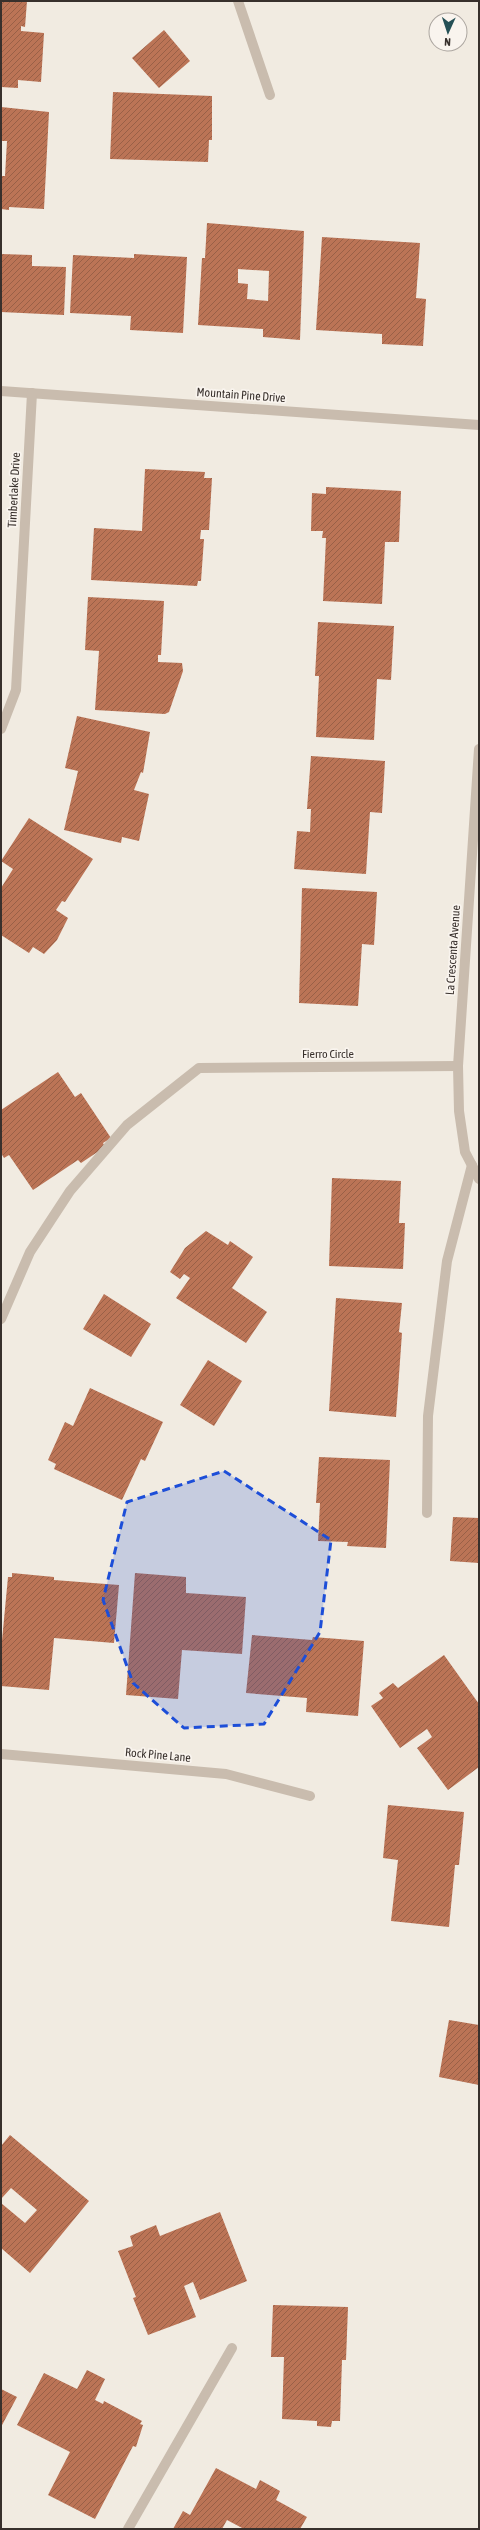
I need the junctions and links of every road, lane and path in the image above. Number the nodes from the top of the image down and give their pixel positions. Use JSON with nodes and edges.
{"nodes":[{"id":1,"x":238,"y":1,"type":"edge"},
{"id":2,"x":270,"y":95,"type":"dead end"},
{"id":3,"x":1,"y":391,"type":"edge"},
{"id":4,"x":32,"y":392,"type":"junction"},
{"id":5,"x":479,"y":425,"type":"edge"},
{"id":6,"x":1,"y":729,"type":"edge"},
{"id":7,"x":479,"y":749,"type":"edge"},
{"id":8,"x":458,"y":1066,"type":"junction"},
{"id":9,"x":472,"y":1164,"type":"junction"},
{"id":10,"x":479,"y":1179,"type":"edge"},
{"id":11,"x":1,"y":1320,"type":"edge"},
{"id":12,"x":427,"y":1513,"type":"dead end"},
{"id":13,"x":1,"y":1754,"type":"edge"},
{"id":14,"x":310,"y":1796,"type":"dead end"},
{"id":15,"x":232,"y":2348,"type":"dead end"},
{"id":16,"x":128,"y":2529,"type":"edge"}],
"edges":[{"from":1,"to":2,"type":"street"},
{"from":3,"to":4,"type":"street","name":"Mountain Pine Drive"},
{"from":4,"to":5,"type":"street","name":"Mountain Pine Drive"},
{"from":4,"to":6,"type":"street","name":"Timberlake Drive"},
{"from":7,"to":8,"type":"street","name":"La Crescenta Avenue"},
{"from":8,"to":9,"type":"street","name":"La Crescenta Avenue"},
{"from":8,"to":11,"type":"street","name":"Fierro Circle"},
{"from":9,"to":10,"type":"street"},
{"from":9,"to":12,"type":"street"},
{"from":13,"to":14,"type":"street","name":"Rock Pine Lane"},
{"from":15,"to":16,"type":"street"}]}
